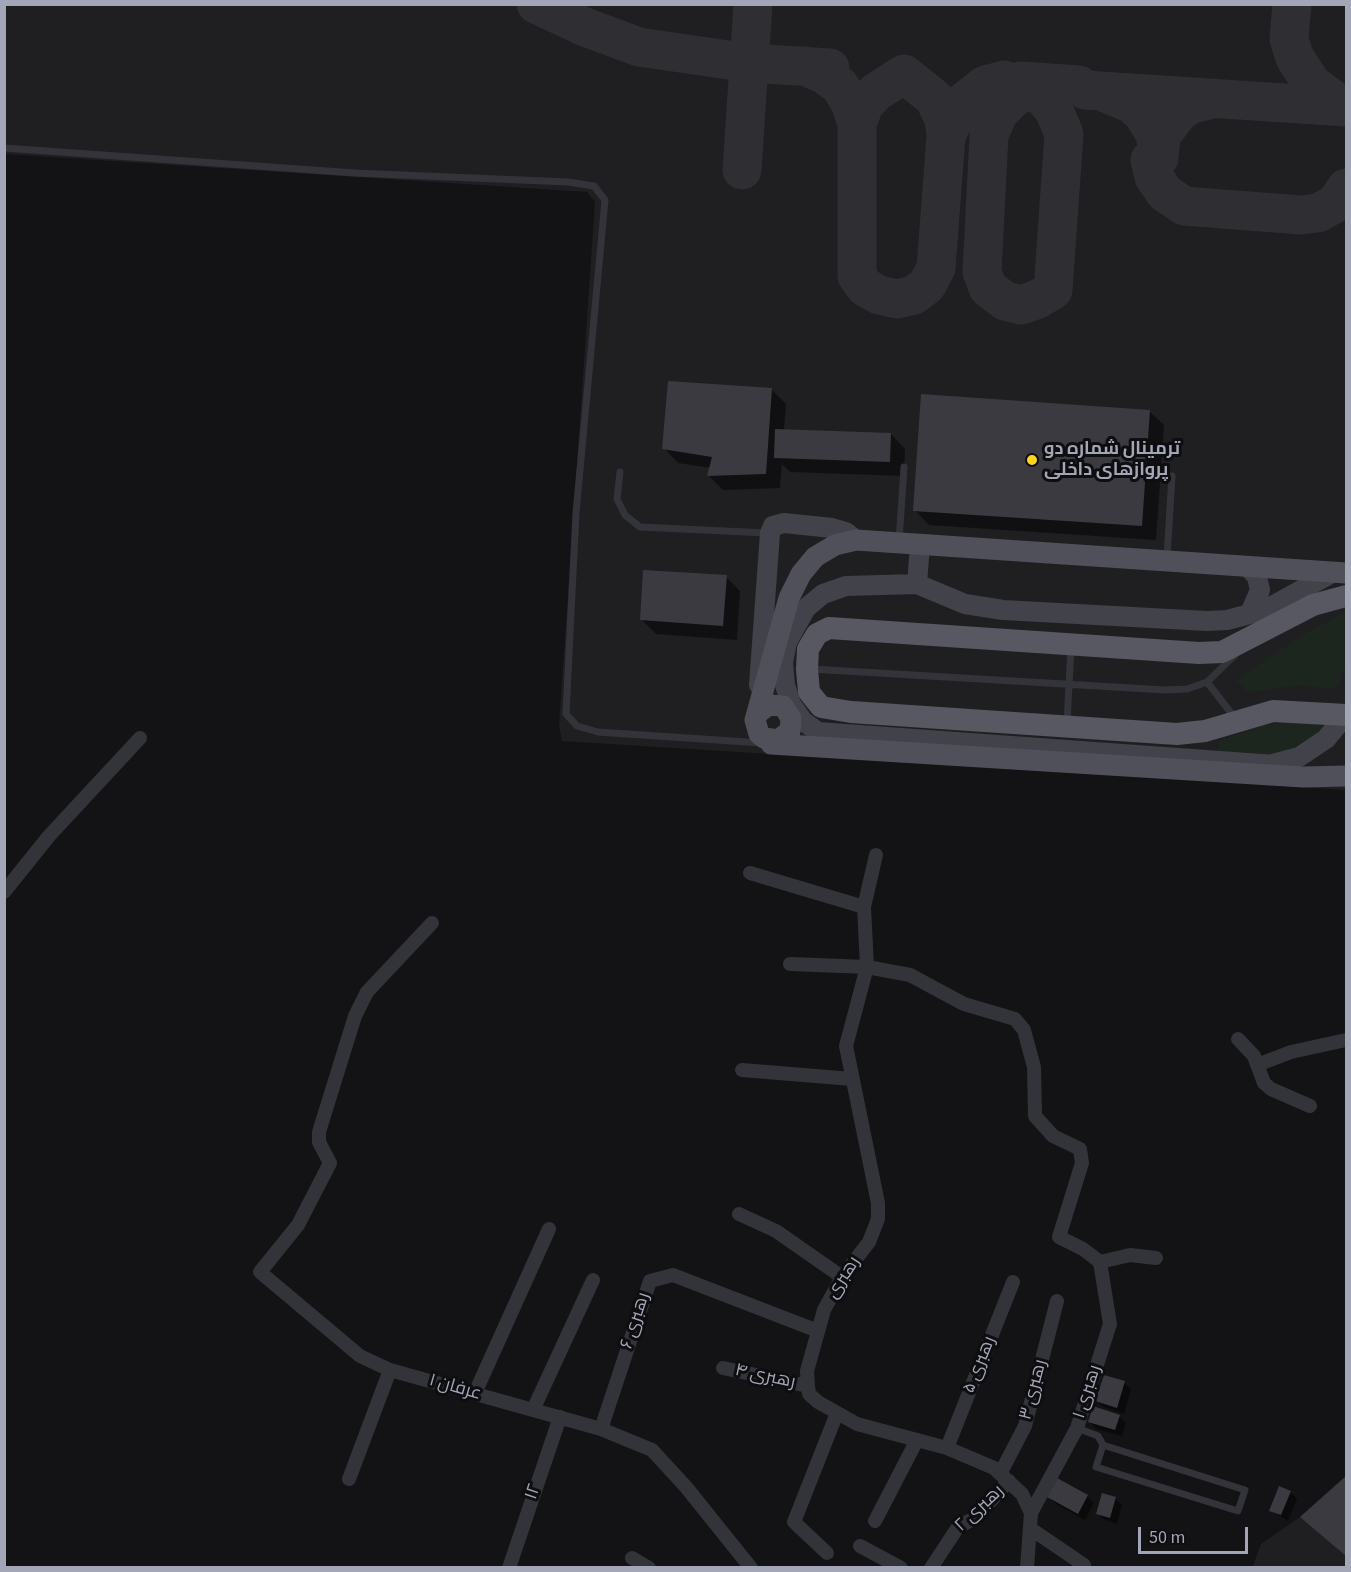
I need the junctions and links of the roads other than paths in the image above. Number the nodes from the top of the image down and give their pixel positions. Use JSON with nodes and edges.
{"nodes":[{"id":1,"x":4,"y":148,"type":"edge"},
{"id":2,"x":904,"y":467,"type":"dead end"},
{"id":3,"x":620,"y":471,"type":"dead end"},
{"id":4,"x":1172,"y":476,"type":"dead end"},
{"id":5,"x":770,"y":533,"type":"junction"},
{"id":6,"x":856,"y":540,"type":"junction"},
{"id":7,"x":898,"y":543,"type":"junction"},
{"id":8,"x":920,"y":545,"type":"junction"},
{"id":9,"x":1167,"y":563,"type":"junction"},
{"id":10,"x":1250,"y":569,"type":"junction"},
{"id":11,"x":1339,"y":573,"type":"edge"},
{"id":12,"x":917,"y":584,"type":"junction"},
{"id":13,"x":1347,"y":596,"type":"edge"},
{"id":14,"x":1251,"y":611,"type":"junction"},
{"id":15,"x":1246,"y":642,"type":"junction"},
{"id":16,"x":1071,"y":644,"type":"junction"},
{"id":17,"x":807,"y":669,"type":"junction"},
{"id":18,"x":1207,"y":682,"type":"junction"},
{"id":19,"x":1069,"y":684,"type":"junction"},
{"id":20,"x":758,"y":713,"type":"junction"},
{"id":21,"x":1346,"y":715,"type":"edge"},
{"id":22,"x":1236,"y":720,"type":"junction"},
{"id":23,"x":1067,"y":725,"type":"junction"},
{"id":24,"x":140,"y":738,"type":"dead end"},
{"id":25,"x":771,"y":742,"type":"junction"},
{"id":26,"x":1275,"y":765,"type":"junction"},
{"id":27,"x":1233,"y":772,"type":"junction"},
{"id":28,"x":1347,"y":776,"type":"edge"},
{"id":29,"x":876,"y":855,"type":"dead end"},
{"id":30,"x":750,"y":873,"type":"dead end"},
{"id":31,"x":4,"y":892,"type":"edge"},
{"id":32,"x":864,"y":907,"type":"junction"},
{"id":33,"x":432,"y":923,"type":"dead end"},
{"id":34,"x":790,"y":964,"type":"dead end"},
{"id":35,"x":867,"y":967,"type":"junction"},
{"id":36,"x":1238,"y":1039,"type":"dead end"},
{"id":37,"x":1347,"y":1040,"type":"edge"},
{"id":38,"x":1257,"y":1065,"type":"junction"},
{"id":39,"x":742,"y":1070,"type":"dead end"},
{"id":40,"x":852,"y":1079,"type":"junction"},
{"id":41,"x":1310,"y":1106,"type":"dead end"},
{"id":42,"x":739,"y":1214,"type":"dead end"},
{"id":43,"x":549,"y":1229,"type":"dead end"},
{"id":44,"x":1156,"y":1258,"type":"dead end"},
{"id":45,"x":1100,"y":1262,"type":"junction"},
{"id":46,"x":842,"y":1277,"type":"junction"},
{"id":47,"x":593,"y":1280,"type":"dead end"},
{"id":48,"x":1013,"y":1281,"type":"dead end"},
{"id":49,"x":1057,"y":1301,"type":"dead end"},
{"id":50,"x":818,"y":1331,"type":"junction"},
{"id":51,"x":723,"y":1368,"type":"dead end"},
{"id":52,"x":390,"y":1370,"type":"junction"},
{"id":53,"x":808,"y":1386,"type":"junction"},
{"id":54,"x":475,"y":1394,"type":"junction"},
{"id":55,"x":533,"y":1410,"type":"junction"},
{"id":56,"x":837,"y":1413,"type":"junction"},
{"id":57,"x":560,"y":1417,"type":"junction"},
{"id":58,"x":1077,"y":1428,"type":"junction"},
{"id":59,"x":601,"y":1429,"type":"junction"},
{"id":60,"x":917,"y":1440,"type":"junction"},
{"id":61,"x":1103,"y":1445,"type":"junction"},
{"id":62,"x":947,"y":1448,"type":"junction"},
{"id":63,"x":1005,"y":1477,"type":"junction"},
{"id":64,"x":349,"y":1479,"type":"dead end"},
{"id":65,"x":1031,"y":1513,"type":"junction"},
{"id":66,"x":875,"y":1521,"type":"dead end"},
{"id":67,"x":1031,"y":1529,"type":"junction"},
{"id":68,"x":860,"y":1546,"type":"dead end"},
{"id":69,"x":827,"y":1553,"type":"dead end"},
{"id":70,"x":632,"y":1558,"type":"dead end"},
{"id":71,"x":1084,"y":1565,"type":"dead end"},
{"id":72,"x":509,"y":1568,"type":"edge"},
{"id":73,"x":649,"y":1568,"type":"edge"},
{"id":74,"x":751,"y":1568,"type":"edge"},
{"id":75,"x":901,"y":1568,"type":"edge"},
{"id":76,"x":931,"y":1568,"type":"edge"},
{"id":77,"x":1027,"y":1568,"type":"edge"}],
"edges":[{"from":1,"to":25,"type":"lane"},
{"from":2,"to":7,"type":"lane"},
{"from":3,"to":5,"type":"lane"},
{"from":4,"to":9,"type":"lane"},
{"from":5,"to":6,"type":"main road"},
{"from":5,"to":20,"type":"main road"},
{"from":6,"to":7,"type":"main road"},
{"from":6,"to":20,"type":"main road"},
{"from":7,"to":8,"type":"main road"},
{"from":8,"to":9,"type":"main road"},
{"from":8,"to":12,"type":"main road"},
{"from":9,"to":10,"type":"main road"},
{"from":10,"to":11,"type":"main road"},
{"from":10,"to":14,"type":"main road"},
{"from":11,"to":14,"type":"main road"},
{"from":12,"to":14,"type":"main road"},
{"from":12,"to":26,"type":"main road"},
{"from":13,"to":15,"type":"highway"},
{"from":15,"to":16,"type":"highway"},
{"from":15,"to":18,"type":"lane"},
{"from":16,"to":17,"type":"highway"},
{"from":16,"to":19,"type":"lane"},
{"from":17,"to":19,"type":"lane"},
{"from":17,"to":23,"type":"highway"},
{"from":18,"to":19,"type":"lane"},
{"from":18,"to":22,"type":"lane"},
{"from":19,"to":23,"type":"lane"},
{"from":20,"to":25,"type":"main road"},
{"from":20,"to":25,"type":"main road"},
{"from":21,"to":22,"type":"highway"},
{"from":21,"to":26,"type":"main road"},
{"from":22,"to":23,"type":"highway"},
{"from":24,"to":31,"type":"street"},
{"from":25,"to":27,"type":"main road"},
{"from":26,"to":27,"type":"main road"},
{"from":27,"to":28,"type":"main road"},
{"from":29,"to":32,"type":"street","name":"رهبری"},
{"from":30,"to":32,"type":"street"},
{"from":32,"to":35,"type":"street","name":"رهبری"},
{"from":33,"to":52,"type":"street","name":"عرفان ۱"},
{"from":34,"to":35,"type":"street"},
{"from":35,"to":40,"type":"street","name":"رهبری"},
{"from":35,"to":45,"type":"street"},
{"from":36,"to":38,"type":"street"},
{"from":37,"to":38,"type":"street"},
{"from":38,"to":41,"type":"street"},
{"from":39,"to":40,"type":"street"},
{"from":40,"to":46,"type":"street","name":"رهبری"},
{"from":42,"to":46,"type":"street"},
{"from":43,"to":54,"type":"street"},
{"from":44,"to":45,"type":"street"},
{"from":45,"to":58,"type":"street","name":"رهبری ۱"},
{"from":46,"to":50,"type":"street","name":"رهبری"},
{"from":47,"to":55,"type":"street"},
{"from":48,"to":62,"type":"street","name":"رهبری ۵"},
{"from":49,"to":63,"type":"street","name":"رهبری ۳"},
{"from":50,"to":53,"type":"street","name":"رهبری"},
{"from":50,"to":59,"type":"street","name":"رهبری ۶"},
{"from":51,"to":53,"type":"street","name":"رهبری ۴"},
{"from":52,"to":54,"type":"street","name":"عرفان ۱"},
{"from":52,"to":64,"type":"street"},
{"from":53,"to":56,"type":"street"},
{"from":54,"to":55,"type":"street","name":"عرفان ۱"},
{"from":55,"to":57,"type":"street","name":"عرفان ۱"},
{"from":56,"to":60,"type":"street"},
{"from":56,"to":69,"type":"street"},
{"from":57,"to":59,"type":"street","name":"عرفان ۱"},
{"from":57,"to":72,"type":"street","name":"۱۲"},
{"from":58,"to":61,"type":"lane"},
{"from":58,"to":65,"type":"street","name":"رهبری ۱"},
{"from":59,"to":74,"type":"street","name":"عرفان ۱"},
{"from":60,"to":62,"type":"street"},
{"from":60,"to":66,"type":"street"},
{"from":61,"to":61,"type":"lane"},
{"from":62,"to":63,"type":"street"},
{"from":63,"to":65,"type":"street"},
{"from":63,"to":76,"type":"street","name":"رهبری ۲"},
{"from":65,"to":67,"type":"street"},
{"from":67,"to":71,"type":"street"},
{"from":67,"to":77,"type":"street"},
{"from":68,"to":75,"type":"street"},
{"from":70,"to":73,"type":"street"}]}
